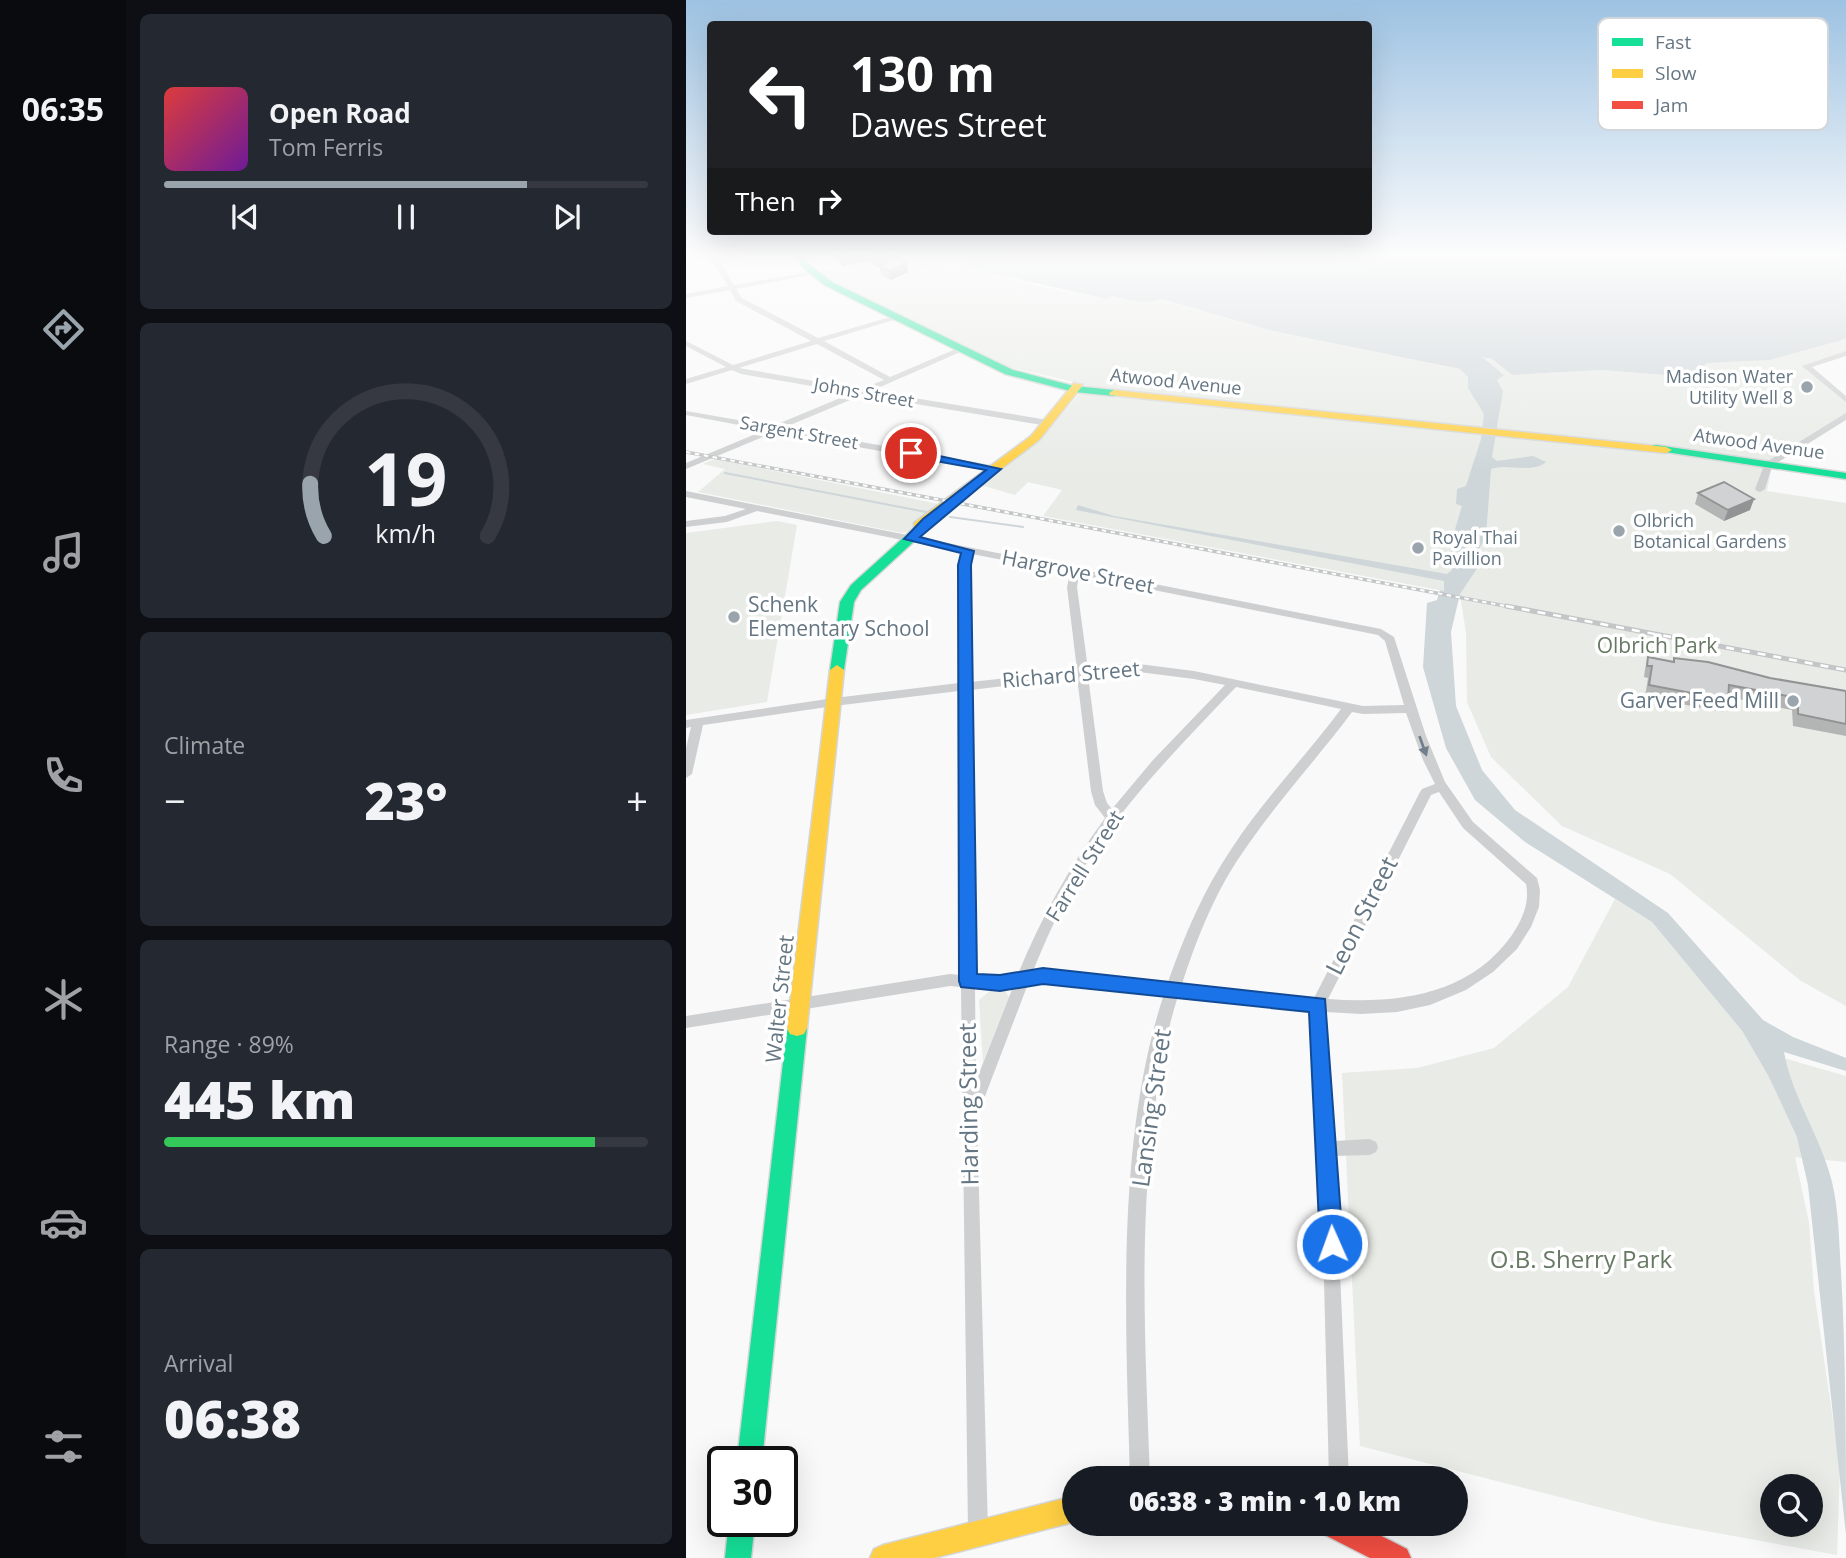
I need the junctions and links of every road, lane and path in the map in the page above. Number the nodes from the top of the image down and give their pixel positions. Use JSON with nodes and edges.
{"nodes":[{"id":1,"x":787,"y":325,"type":"edge"},
{"id":2,"x":869,"y":325,"type":"edge"},
{"id":3,"x":910,"y":325,"type":"edge"},
{"id":4,"x":817,"y":341,"type":"junction"},
{"id":5,"x":686,"y":343,"type":"edge"},
{"id":6,"x":961,"y":350,"type":"junction"},
{"id":7,"x":1846,"y":353,"type":"edge"},
{"id":8,"x":731,"y":368,"type":"junction"},
{"id":9,"x":890,"y":380,"type":"junction"},
{"id":10,"x":686,"y":382,"type":"edge"},
{"id":11,"x":1078,"y":385,"type":"junction"},
{"id":12,"x":860,"y":392,"type":"junction"},
{"id":13,"x":1846,"y":400,"type":"edge"},
{"id":14,"x":686,"y":413,"type":"edge"},
{"id":15,"x":1846,"y":416,"type":"edge"},
{"id":16,"x":1048,"y":423,"type":"junction"},
{"id":17,"x":773,"y":429,"type":"junction"},
{"id":18,"x":1768,"y":465,"type":"junction"},
{"id":19,"x":686,"y":466,"type":"edge"},
{"id":20,"x":996,"y":469,"type":"junction"},
{"id":21,"x":1846,"y":477,"type":"edge"},
{"id":22,"x":1760,"y":489,"type":"dead end"},
{"id":23,"x":686,"y":494,"type":"edge"},
{"id":24,"x":757,"y":508,"type":"junction"},
{"id":25,"x":686,"y":524,"type":"edge"},
{"id":26,"x":907,"y":538,"type":"junction"},
{"id":27,"x":968,"y":551,"type":"junction"},
{"id":28,"x":1075,"y":572,"type":"junction"},
{"id":29,"x":1083,"y":671,"type":"junction"},
{"id":30,"x":1234,"y":683,"type":"junction"},
{"id":31,"x":966,"y":686,"type":"junction"},
{"id":32,"x":834,"y":702,"type":"junction"},
{"id":33,"x":1349,"y":707,"type":"junction"},
{"id":34,"x":1412,"y":709,"type":"junction"},
{"id":35,"x":692,"y":723,"type":"edge"},
{"id":36,"x":686,"y":774,"type":"edge"},
{"id":37,"x":1441,"y":787,"type":"junction"},
{"id":38,"x":1111,"y":817,"type":"junction"},
{"id":39,"x":1025,"y":979,"type":"junction"},
{"id":40,"x":968,"y":981,"type":"junction"},
{"id":41,"x":1172,"y":989,"type":"junction"},
{"id":42,"x":801,"y":1003,"type":"junction"},
{"id":43,"x":1318,"y":1004,"type":"junction"},
{"id":44,"x":686,"y":1022,"type":"edge"},
{"id":45,"x":969,"y":1119,"type":"junction"},
{"id":46,"x":1370,"y":1147,"type":"dead end"},
{"id":47,"x":1328,"y":1149,"type":"junction"},
{"id":48,"x":751,"y":1446,"type":"edge"},
{"id":49,"x":1140,"y":1466,"type":"edge"},
{"id":50,"x":1339,"y":1466,"type":"edge"},
{"id":51,"x":1062,"y":1512,"type":"edge"},
{"id":52,"x":978,"y":1531,"type":"junction"},
{"id":53,"x":1357,"y":1536,"type":"edge"},
{"id":54,"x":740,"y":1537,"type":"edge"},
{"id":55,"x":738,"y":1558,"type":"edge"},
{"id":56,"x":883,"y":1558,"type":"edge"},
{"id":57,"x":1398,"y":1558,"type":"edge"}],
"edges":[{"from":1,"to":4,"type":"street"},
{"from":2,"to":4,"type":"street"},
{"from":3,"to":6,"type":"street","name":"Atwood Avenue"},
{"from":4,"to":8,"type":"street"},
{"from":4,"to":9,"type":"street"},
{"from":5,"to":8,"type":"street","name":"Johns Street"},
{"from":6,"to":9,"type":"street"},
{"from":6,"to":11,"type":"street","name":"Atwood Avenue"},
{"from":7,"to":13,"type":"street"},
{"from":8,"to":10,"type":"street"},
{"from":8,"to":12,"type":"street","name":"Johns Street"},
{"from":9,"to":12,"type":"street"},
{"from":11,"to":16,"type":"street","name":"Walter Street"},
{"from":11,"to":18,"type":"street","name":"Atwood Avenue"},
{"from":12,"to":16,"type":"street","name":"Johns Street"},
{"from":12,"to":17,"type":"street"},
{"from":14,"to":17,"type":"street","name":"Sargent Street"},
{"from":15,"to":18,"type":"street"},
{"from":16,"to":20,"type":"street","name":"Walter Street"},
{"from":17,"to":19,"type":"street"},
{"from":17,"to":20,"type":"street","name":"Sargent Street"},
{"from":18,"to":21,"type":"street","name":"Atwood Avenue"},
{"from":18,"to":22,"type":"street"},
{"from":20,"to":26,"type":"street","name":"Walter Street"},
{"from":23,"to":24,"type":"street","name":"Hargrove Street"},
{"from":24,"to":25,"type":"street"},
{"from":24,"to":26,"type":"street","name":"Hargrove Street"},
{"from":26,"to":27,"type":"street","name":"Hargrove Street"},
{"from":26,"to":32,"type":"street","name":"Walter Street"},
{"from":27,"to":28,"type":"street","name":"Hargrove Street"},
{"from":27,"to":31,"type":"street","name":"Harding Street"},
{"from":28,"to":29,"type":"street"},
{"from":28,"to":34,"type":"street","name":"Hargrove Street"},
{"from":29,"to":30,"type":"street","name":"Richard Street"},
{"from":29,"to":31,"type":"street","name":"Richard Street"},
{"from":29,"to":38,"type":"street"},
{"from":30,"to":33,"type":"street","name":"Richard Street"},
{"from":30,"to":38,"type":"street","name":"Farrell Street"},
{"from":31,"to":32,"type":"street","name":"Richard Street"},
{"from":31,"to":40,"type":"street","name":"Harding Street"},
{"from":32,"to":35,"type":"street","name":"Richard Street"},
{"from":32,"to":42,"type":"street","name":"Walter Street"},
{"from":33,"to":34,"type":"street","name":"Richard Street"},
{"from":33,"to":41,"type":"street","name":"Lansing Street"},
{"from":34,"to":37,"type":"street","one_way":true},
{"from":35,"to":36,"type":"street"},
{"from":37,"to":43,"type":"street","name":"Leon Street"},
{"from":37,"to":43,"type":"street"},
{"from":38,"to":39,"type":"street","name":"Farrell Street"},
{"from":39,"to":40,"type":"street"},
{"from":39,"to":41,"type":"street"},
{"from":39,"to":45,"type":"street","name":"Farrell Street"},
{"from":40,"to":42,"type":"street"},
{"from":40,"to":45,"type":"street","name":"Harding Street"},
{"from":41,"to":43,"type":"street"},
{"from":41,"to":49,"type":"street","name":"Lansing Street"},
{"from":42,"to":44,"type":"street"},
{"from":42,"to":48,"type":"street","name":"Walter Street"},
{"from":43,"to":47,"type":"street"},
{"from":45,"to":52,"type":"street","name":"Harding Street"},
{"from":46,"to":47,"type":"street"},
{"from":47,"to":50,"type":"street"},
{"from":51,"to":52,"type":"street"},
{"from":52,"to":56,"type":"street"},
{"from":53,"to":57,"type":"street"},
{"from":54,"to":55,"type":"street"}]}
